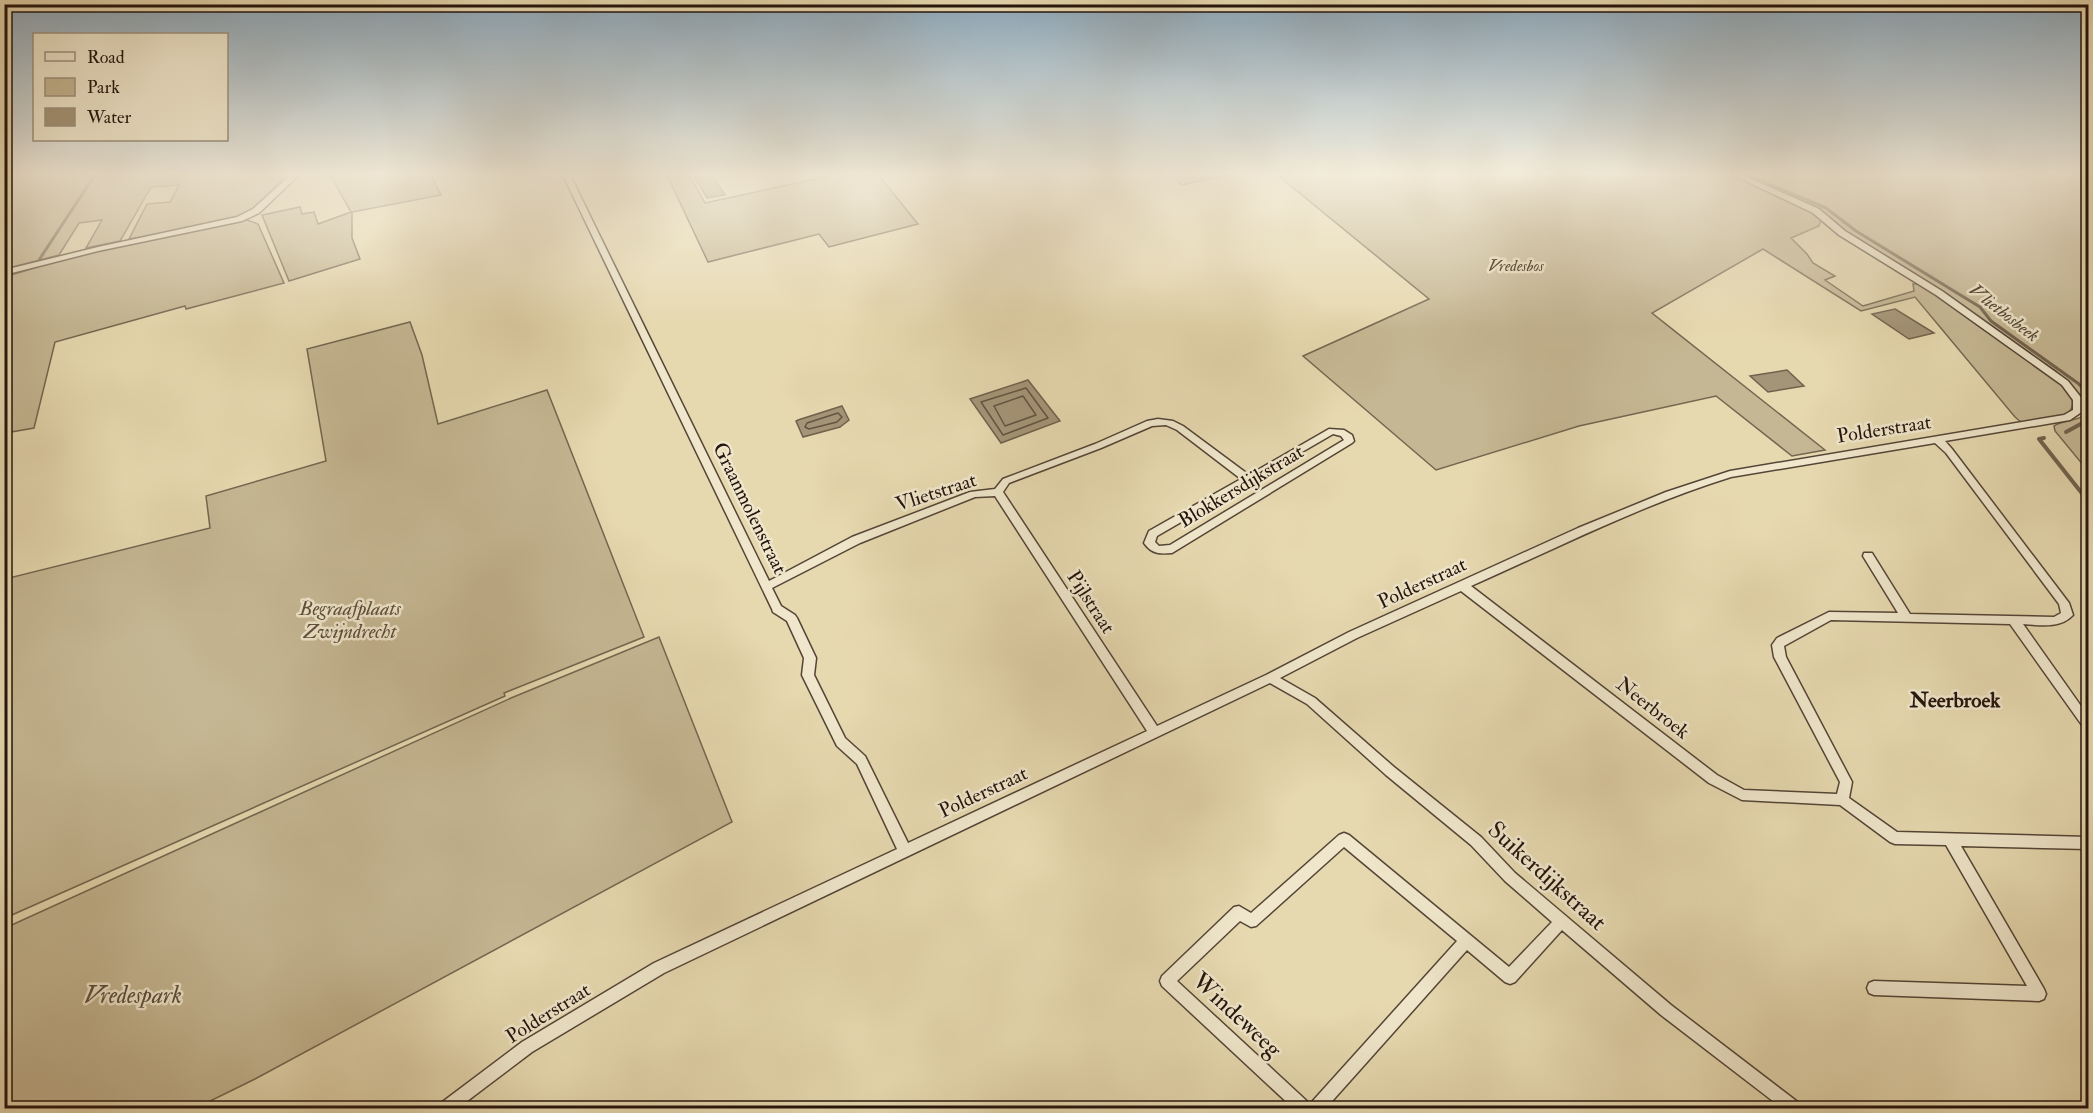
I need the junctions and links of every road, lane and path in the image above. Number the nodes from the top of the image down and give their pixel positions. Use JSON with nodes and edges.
{"nodes":[{"id":1,"x":222,"y":225,"type":"edge"},
{"id":2,"x":589,"y":225,"type":"edge"},
{"id":3,"x":1832,"y":225,"type":"edge"},
{"id":4,"x":4,"y":273,"type":"edge"},
{"id":5,"x":1150,"y":423,"type":"joint"},
{"id":6,"x":1939,"y":441,"type":"junction"},
{"id":7,"x":1248,"y":479,"type":"junction"},
{"id":8,"x":998,"y":492,"type":"junction"},
{"id":9,"x":1868,"y":556,"type":"dead end"},
{"id":10,"x":1463,"y":586,"type":"junction"},
{"id":11,"x":766,"y":587,"type":"junction"},
{"id":12,"x":1907,"y":618,"type":"junction"},
{"id":13,"x":2014,"y":621,"type":"junction"},
{"id":14,"x":1270,"y":678,"type":"junction"},
{"id":15,"x":2083,"y":710,"type":"edge"},
{"id":16,"x":2088,"y":725,"type":"edge"},
{"id":17,"x":1154,"y":732,"type":"junction"},
{"id":18,"x":1842,"y":800,"type":"junction"},
{"id":19,"x":1951,"y":841,"type":"junction"},
{"id":20,"x":2088,"y":843,"type":"edge"},
{"id":21,"x":905,"y":850,"type":"junction"},
{"id":22,"x":1561,"y":922,"type":"junction"},
{"id":23,"x":1466,"y":941,"type":"junction"},
{"id":24,"x":1874,"y":988,"type":"dead end"},
{"id":25,"x":446,"y":1108,"type":"edge"},
{"id":26,"x":1304,"y":1108,"type":"edge"},
{"id":27,"x":1316,"y":1108,"type":"edge"},
{"id":28,"x":1794,"y":1108,"type":"edge"}],
"edges":[{"from":1,"to":4,"type":"street"},
{"from":2,"to":11,"type":"street","name":"Graanmolenstraat"},
{"from":3,"to":6,"type":"street","name":"Polderstraat"},
{"from":5,"to":7,"type":"street","name":"Blokkersdijkstraat"},
{"from":5,"to":8,"type":"street","name":"Vlietstraat"},
{"from":6,"to":10,"type":"street","name":"Polderstraat"},
{"from":6,"to":13,"type":"street"},
{"from":7,"to":7,"type":"street","name":"Blokkersdijkstraat"},
{"from":8,"to":11,"type":"street","name":"Vlietstraat"},
{"from":8,"to":17,"type":"street","name":"Pijlstraat"},
{"from":9,"to":12,"type":"street"},
{"from":10,"to":14,"type":"street","name":"Polderstraat"},
{"from":10,"to":18,"type":"street","name":"Neerbroek"},
{"from":11,"to":21,"type":"street","name":"Graanmolenstraat"},
{"from":12,"to":13,"type":"street"},
{"from":12,"to":18,"type":"street"},
{"from":13,"to":15,"type":"street"},
{"from":14,"to":17,"type":"street","name":"Polderstraat"},
{"from":14,"to":22,"type":"street","name":"Suikerdijkstraat"},
{"from":15,"to":16,"type":"street"},
{"from":17,"to":21,"type":"street","name":"Polderstraat"},
{"from":18,"to":19,"type":"street"},
{"from":19,"to":20,"type":"street"},
{"from":19,"to":24,"type":"street"},
{"from":21,"to":25,"type":"street","name":"Polderstraat"},
{"from":22,"to":23,"type":"street","name":"Windeweeg"},
{"from":22,"to":28,"type":"street","name":"Suikerdijkstraat"},
{"from":23,"to":26,"type":"street","name":"Windeweeg"},
{"from":23,"to":27,"type":"street"}]}
